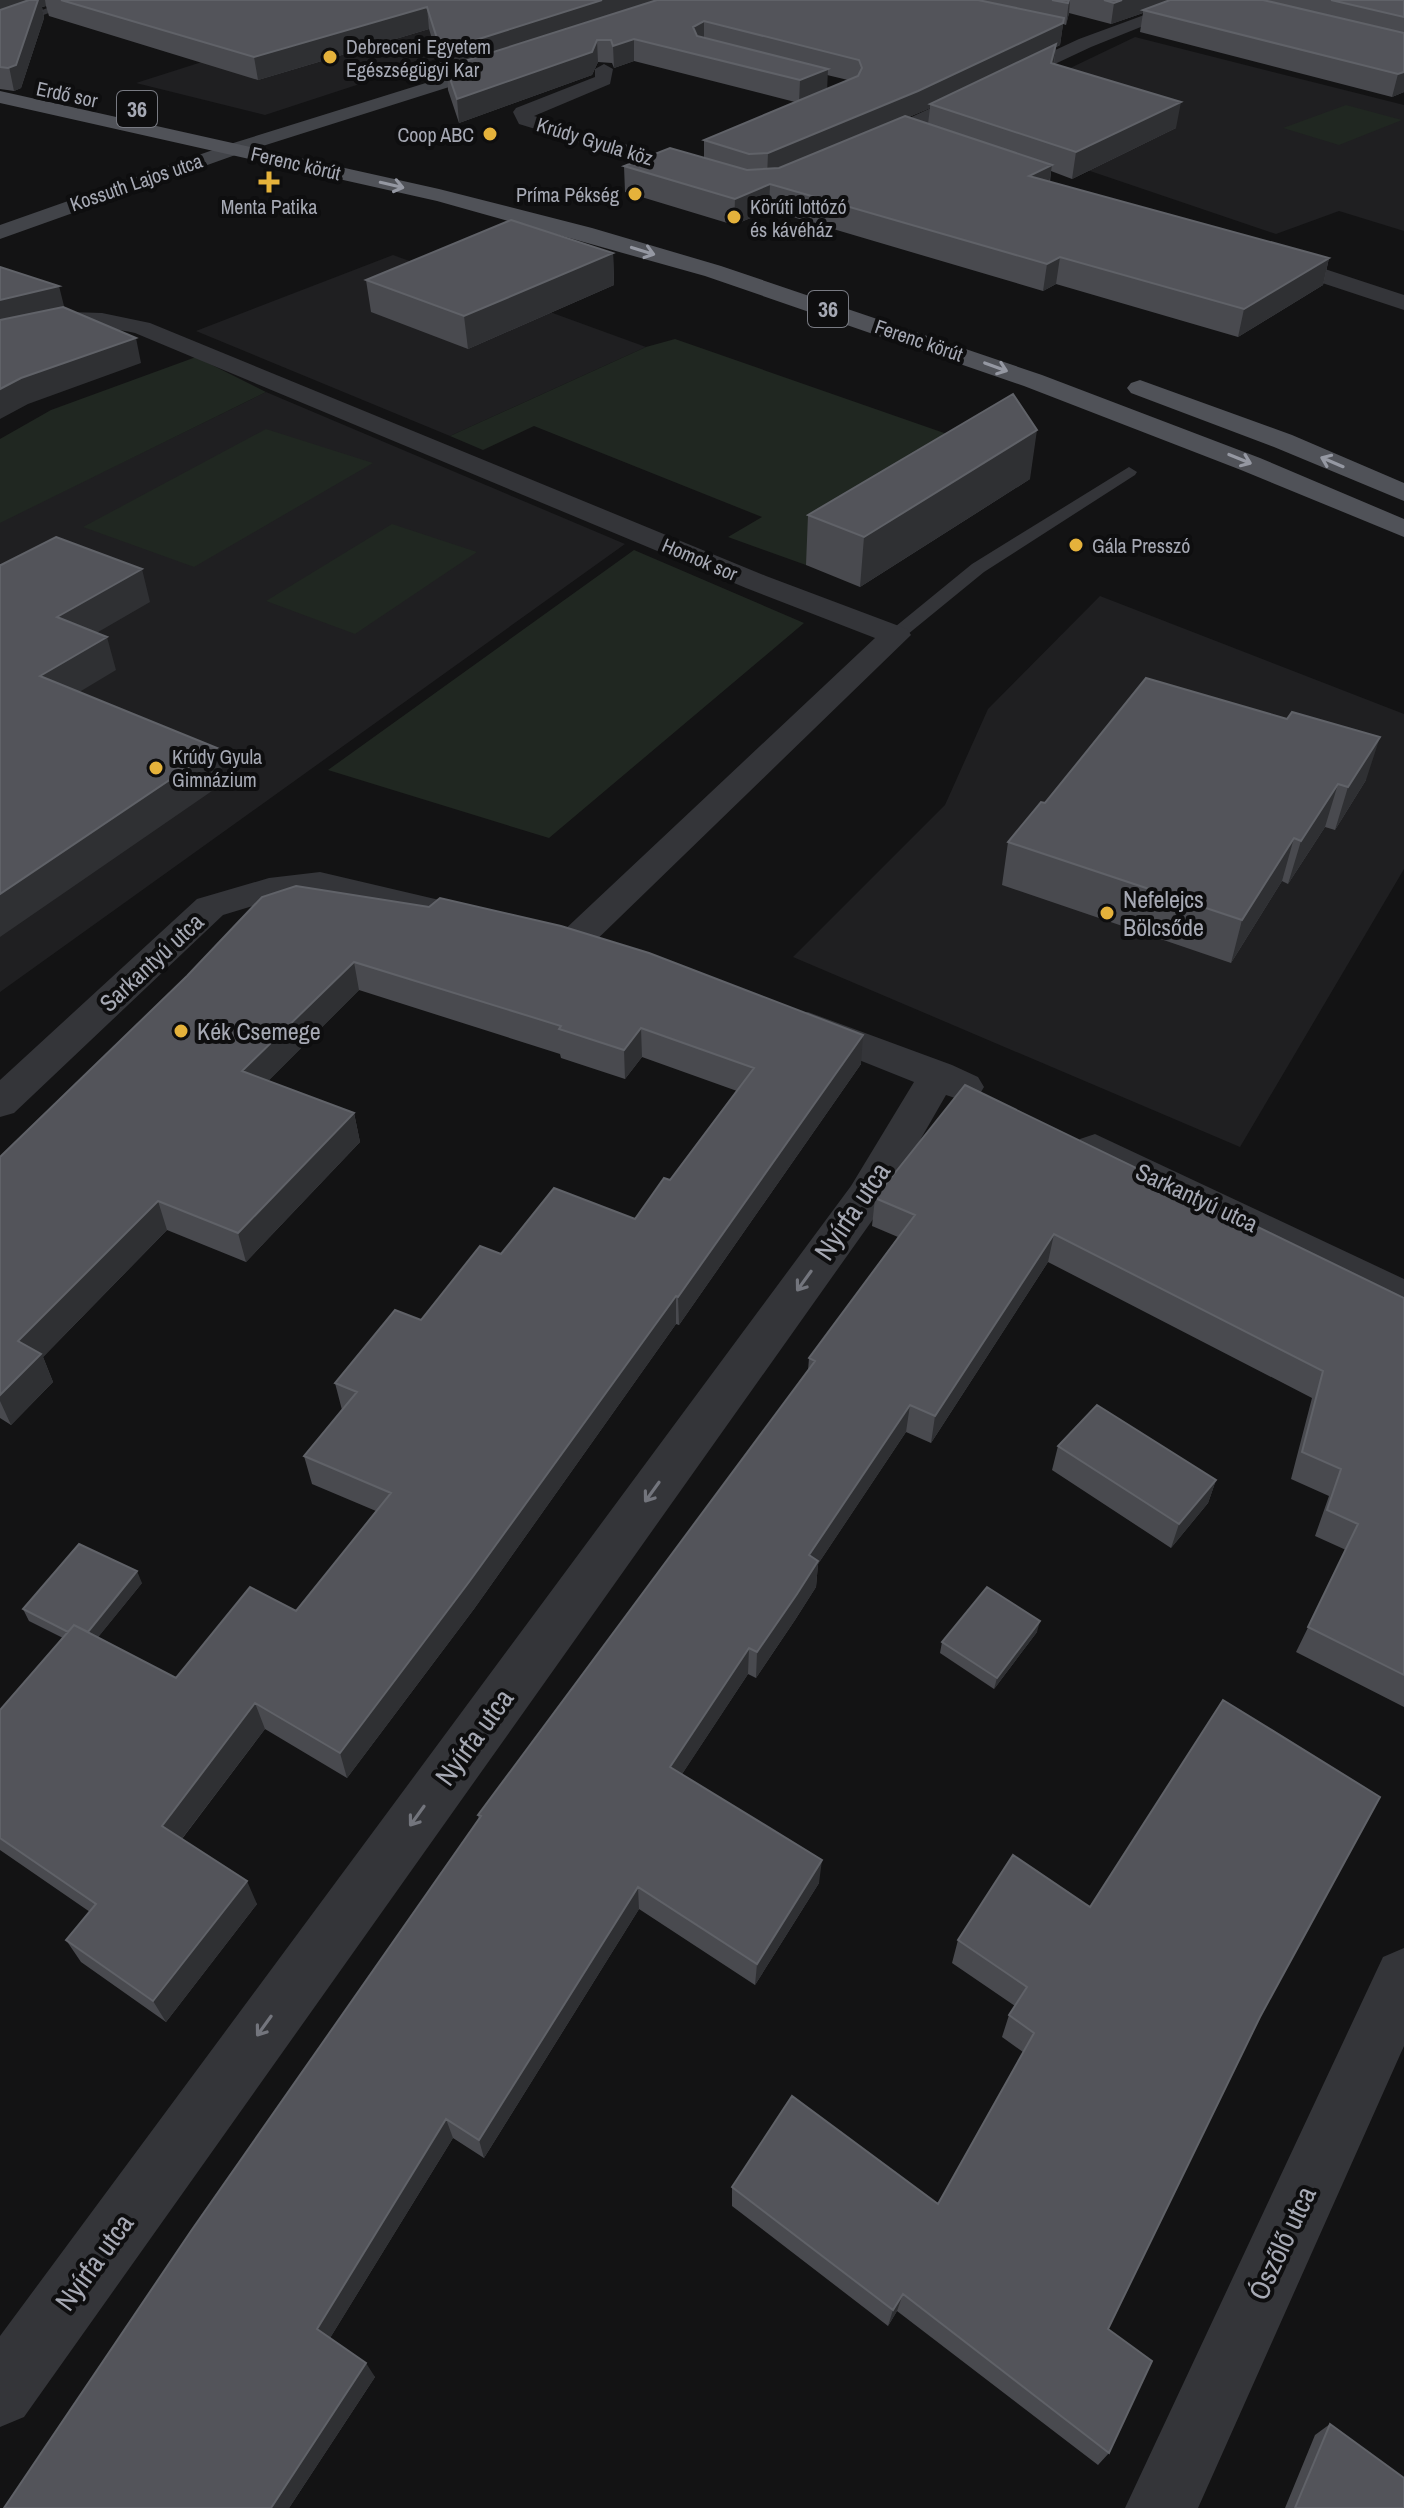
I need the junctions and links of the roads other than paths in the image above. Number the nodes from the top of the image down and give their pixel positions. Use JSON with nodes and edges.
{"nodes":[{"id":1,"x":79,"y":0,"type":"edge"},
{"id":2,"x":1207,"y":1,"type":"edge"},
{"id":3,"x":0,"y":28,"type":"edge"},
{"id":4,"x":1067,"y":33,"type":"edge"},
{"id":5,"x":1095,"y":39,"type":"junction"},
{"id":6,"x":525,"y":57,"type":"edge"},
{"id":7,"x":604,"y":69,"type":"edge"},
{"id":8,"x":0,"y":79,"type":"edge"},
{"id":9,"x":0,"y":97,"type":"edge"},
{"id":10,"x":901,"y":130,"type":"junction"},
{"id":11,"x":274,"y":138,"type":"junction"},
{"id":12,"x":929,"y":140,"type":"edge"},
{"id":13,"x":234,"y":149,"type":"junction"},
{"id":14,"x":854,"y":150,"type":"edge"},
{"id":15,"x":700,"y":155,"type":"edge"},
{"id":16,"x":675,"y":166,"type":"junction"},
{"id":17,"x":452,"y":177,"type":"dead end"},
{"id":18,"x":717,"y":178,"type":"edge"},
{"id":19,"x":0,"y":232,"type":"edge"},
{"id":20,"x":1254,"y":252,"type":"edge"},
{"id":21,"x":1404,"y":303,"type":"edge"},
{"id":22,"x":0,"y":337,"type":"edge"},
{"id":23,"x":1114,"y":378,"type":"dead end"},
{"id":24,"x":1129,"y":472,"type":"dead end"},
{"id":25,"x":1404,"y":493,"type":"edge"},
{"id":26,"x":1404,"y":529,"type":"edge"},
{"id":27,"x":896,"y":635,"type":"junction"},
{"id":28,"x":499,"y":925,"type":"edge"},
{"id":29,"x":619,"y":956,"type":"edge"},
{"id":30,"x":779,"y":1014,"type":"edge"},
{"id":31,"x":938,"y":1075,"type":"junction"},
{"id":32,"x":994,"y":1101,"type":"edge"},
{"id":33,"x":0,"y":1103,"type":"edge"},
{"id":34,"x":1064,"y":1134,"type":"edge"},
{"id":35,"x":1404,"y":1299,"type":"edge"},
{"id":36,"x":1404,"y":1978,"type":"edge"},
{"id":37,"x":0,"y":2393,"type":"edge"},
{"id":38,"x":1161,"y":2508,"type":"edge"}],
"edges":[{"from":1,"to":3,"type":"lane"},
{"from":2,"to":5,"type":"street"},
{"from":4,"to":5,"type":"street"},
{"from":5,"to":10,"type":"street"},
{"from":6,"to":11,"type":"main road","name":"Kossuth Lajos utca"},
{"from":7,"to":16,"type":"street","name":"Krúdy Gyula köz"},
{"from":8,"to":11,"type":"main road","name":"Erdő sor","number":"36"},
{"from":9,"to":13,"type":"main road","name":"Erdő sor","number":"36"},
{"from":10,"to":12,"type":"street"},
{"from":10,"to":14,"type":"street"},
{"from":11,"to":13,"type":"main road","name":"Kossuth Lajos utca"},
{"from":11,"to":17,"type":"main road","name":"Ferenc körút","number":"36"},
{"from":13,"to":19,"type":"main road","name":"Kossuth Lajos utca"},
{"from":13,"to":26,"type":"main road","name":"Ferenc körút","number":"36","one_way":true},
{"from":15,"to":16,"type":"street","name":"Krúdy Gyula köz"},
{"from":16,"to":18,"type":"street","name":"Krúdy Gyula köz"},
{"from":20,"to":21,"type":"street"},
{"from":22,"to":27,"type":"street","name":"Homok sor"},
{"from":25,"to":23,"type":"main road","one_way":true},
{"from":24,"to":27,"type":"lane"},
{"from":27,"to":29,"type":"street"},
{"from":28,"to":33,"type":"street","name":"Sarkantyú utca"},
{"from":30,"to":31,"type":"street"},
{"from":31,"to":32,"type":"street"},
{"from":31,"to":37,"type":"street","name":"Nyírfa utca","one_way":true},
{"from":34,"to":35,"type":"street","name":"Sarkantyú utca"},
{"from":36,"to":38,"type":"street","name":"Ószőlő utca"}]}
